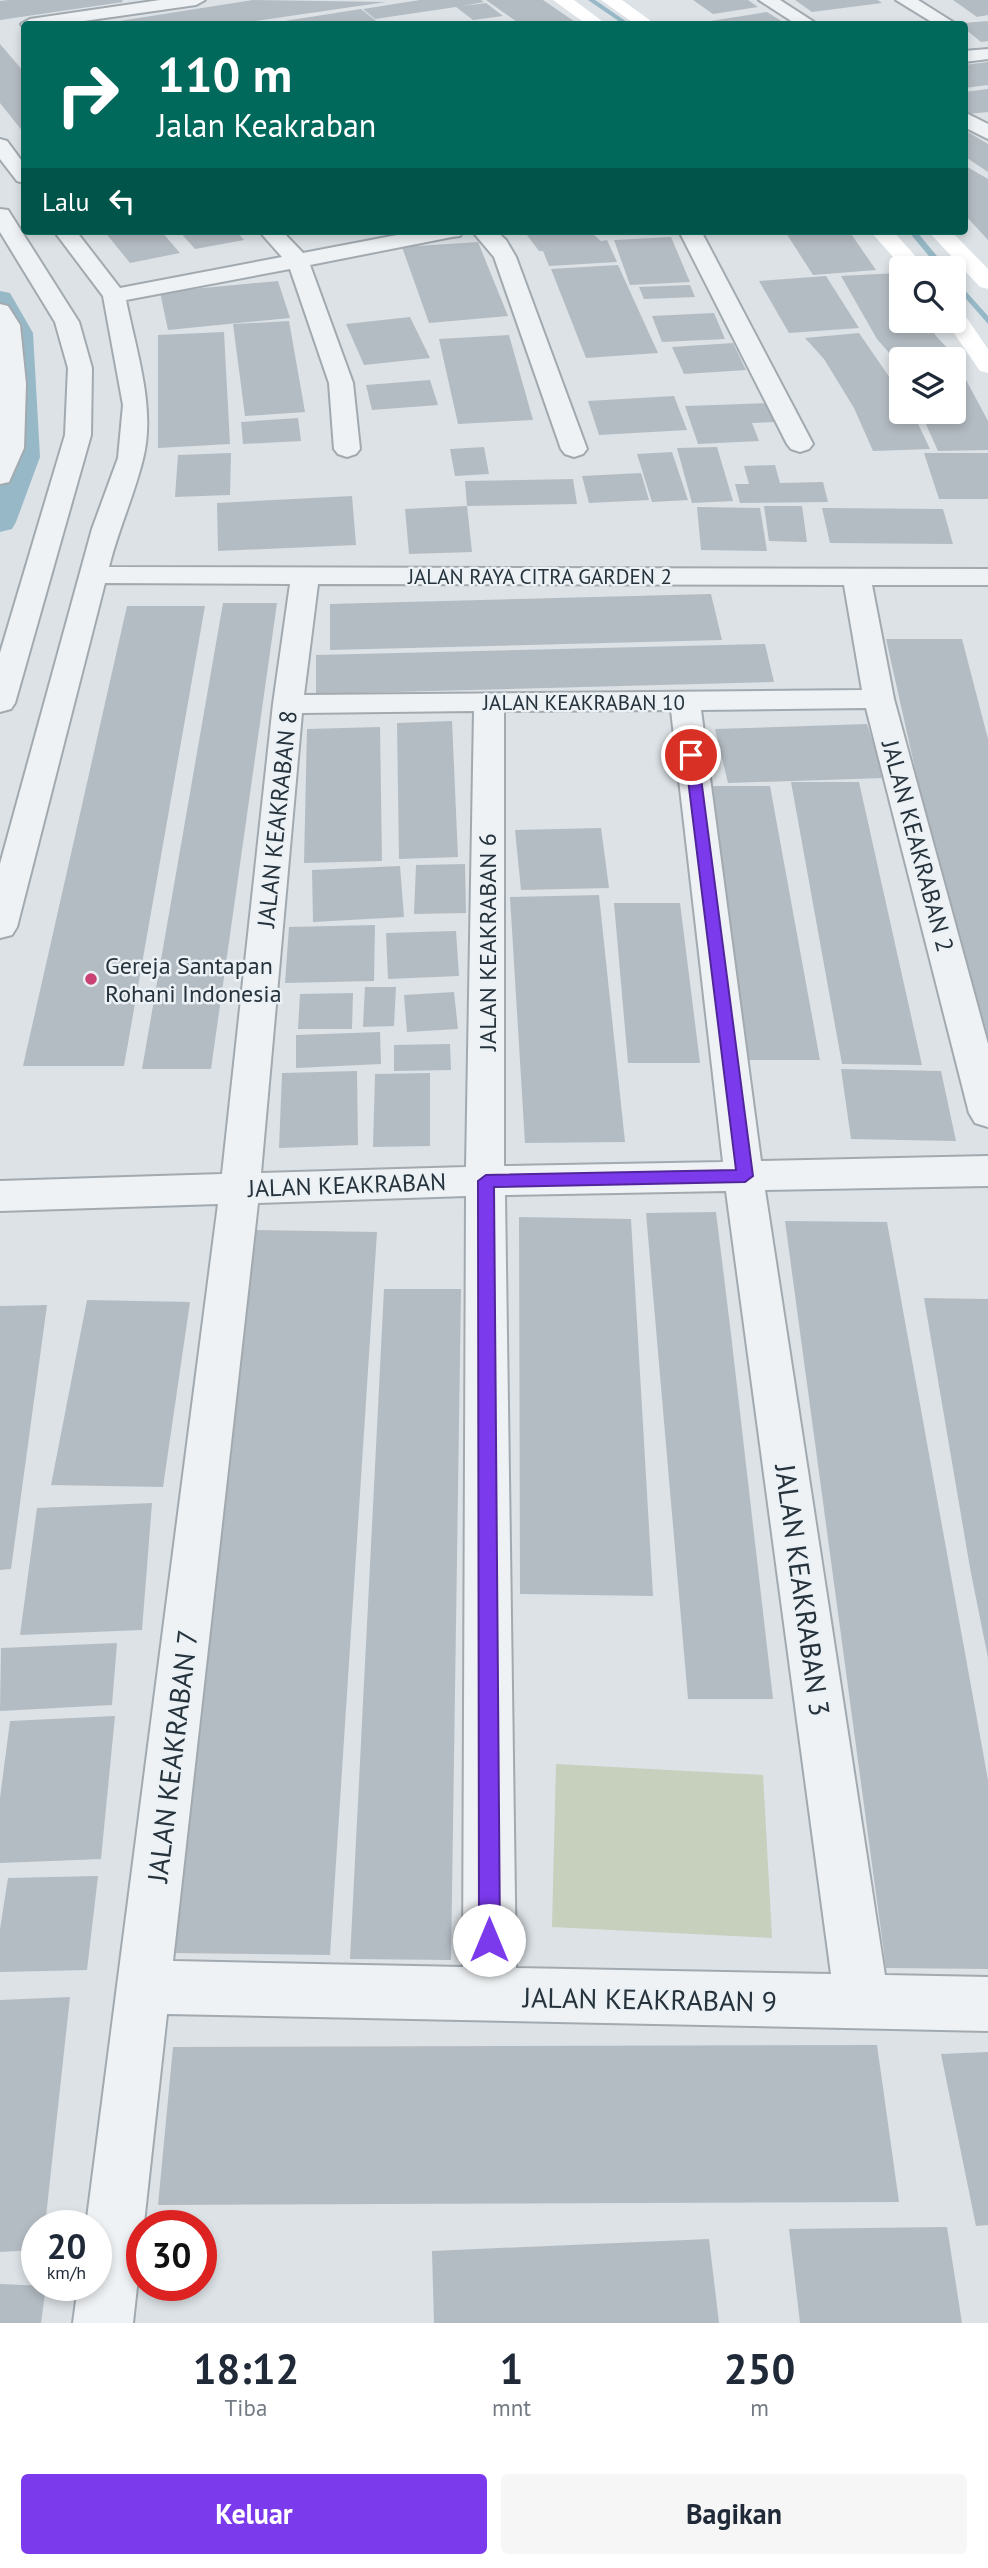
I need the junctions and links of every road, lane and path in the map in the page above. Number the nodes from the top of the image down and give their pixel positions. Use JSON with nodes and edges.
{"nodes":[{"id":1,"x":196,"y":0,"type":"edge"},
{"id":2,"x":562,"y":0,"type":"edge"},
{"id":3,"x":610,"y":0,"type":"edge"},
{"id":4,"x":768,"y":0,"type":"edge"},
{"id":5,"x":905,"y":0,"type":"edge"},
{"id":6,"x":55,"y":21,"type":"edge"},
{"id":7,"x":593,"y":21,"type":"edge"},
{"id":8,"x":642,"y":21,"type":"edge"},
{"id":9,"x":803,"y":21,"type":"edge"},
{"id":10,"x":942,"y":21,"type":"edge"},
{"id":11,"x":986,"y":49,"type":"edge"},
{"id":12,"x":968,"y":56,"type":"edge"},
{"id":13,"x":971,"y":120,"type":"edge"},
{"id":14,"x":988,"y":133,"type":"edge"},
{"id":15,"x":0,"y":145,"type":"edge"},
{"id":16,"x":21,"y":173,"type":"edge"},
{"id":17,"x":0,"y":215,"type":"edge"},
{"id":18,"x":68,"y":235,"type":"edge"},
{"id":19,"x":355,"y":235,"type":"edge"},
{"id":20,"x":410,"y":235,"type":"edge"},
{"id":21,"x":487,"y":235,"type":"edge"},
{"id":22,"x":692,"y":235,"type":"edge"},
{"id":23,"x":885,"y":235,"type":"edge"},
{"id":24,"x":943,"y":235,"type":"edge"},
{"id":25,"x":285,"y":247,"type":"edge"},
{"id":26,"x":904,"y":256,"type":"edge"},
{"id":27,"x":988,"y":282,"type":"edge"},
{"id":28,"x":109,"y":289,"type":"junction"},
{"id":29,"x":0,"y":312,"type":"edge"},
{"id":30,"x":966,"y":333,"type":"edge"},
{"id":31,"x":988,"y":366,"type":"edge"},
{"id":32,"x":800,"y":444,"type":"dead end"},
{"id":33,"x":347,"y":449,"type":"dead end"},
{"id":34,"x":574,"y":449,"type":"dead end"},
{"id":35,"x":0,"y":476,"type":"edge"},
{"id":36,"x":93,"y":575,"type":"junction"},
{"id":37,"x":305,"y":576,"type":"junction"},
{"id":38,"x":857,"y":577,"type":"junction"},
{"id":39,"x":988,"y":577,"type":"edge"},
{"id":40,"x":879,"y":699,"type":"junction"},
{"id":41,"x":684,"y":702,"type":"junction"},
{"id":42,"x":0,"y":703,"type":"edge"},
{"id":43,"x":489,"y":703,"type":"junction"},
{"id":44,"x":288,"y":704,"type":"junction"},
{"id":45,"x":0,"y":927,"type":"edge"},
{"id":46,"x":988,"y":1113,"type":"edge"},
{"id":47,"x":988,"y":1171,"type":"edge"},
{"id":48,"x":745,"y":1176,"type":"junction"},
{"id":49,"x":486,"y":1181,"type":"junction"},
{"id":50,"x":240,"y":1188,"type":"junction"},
{"id":51,"x":0,"y":1196,"type":"edge"},
{"id":52,"x":144,"y":1987,"type":"junction"},
{"id":53,"x":490,"y":1996,"type":"junction"},
{"id":54,"x":862,"y":2003,"type":"junction"},
{"id":55,"x":988,"y":2004,"type":"edge"},
{"id":56,"x":103,"y":2323,"type":"edge"}],
"edges":[{"from":1,"to":6,"type":"street"},
{"from":2,"to":7,"type":"street"},
{"from":3,"to":8,"type":"street"},
{"from":4,"to":9,"type":"street"},
{"from":5,"to":10,"type":"street"},
{"from":11,"to":12,"type":"street"},
{"from":13,"to":14,"type":"street"},
{"from":15,"to":16,"type":"street"},
{"from":17,"to":42,"type":"street"},
{"from":18,"to":28,"type":"street"},
{"from":19,"to":25,"type":"street"},
{"from":20,"to":25,"type":"street"},
{"from":21,"to":34,"type":"street"},
{"from":22,"to":32,"type":"street"},
{"from":23,"to":26,"type":"street"},
{"from":24,"to":27,"type":"street"},
{"from":25,"to":28,"type":"street"},
{"from":25,"to":33,"type":"street"},
{"from":28,"to":36,"type":"street"},
{"from":29,"to":35,"type":"street"},
{"from":30,"to":31,"type":"street"},
{"from":36,"to":37,"type":"street","name":"JALAN RAYA CITRA GARDEN 2"},
{"from":36,"to":45,"type":"street"},
{"from":37,"to":38,"type":"street","name":"JALAN RAYA CITRA GARDEN 2"},
{"from":37,"to":44,"type":"street","name":"JALAN KEAKRABAN 8"},
{"from":38,"to":39,"type":"street","name":"JALAN RAYA CITRA GARDEN 2"},
{"from":38,"to":40,"type":"street","name":"JALAN KEAKRABAN 2"},
{"from":40,"to":41,"type":"street","name":"JALAN KEAKRABAN 10"},
{"from":40,"to":46,"type":"street","name":"JALAN KEAKRABAN 2"},
{"from":41,"to":43,"type":"street","name":"JALAN KEAKRABAN 10"},
{"from":41,"to":48,"type":"street","name":"JALAN KEAKRABAN 3"},
{"from":43,"to":44,"type":"street","name":"JALAN KEAKRABAN 10"},
{"from":43,"to":49,"type":"street","name":"JALAN KEAKRABAN 6"},
{"from":44,"to":50,"type":"street","name":"JALAN KEAKRABAN 8"},
{"from":47,"to":48,"type":"street","name":"JALAN KEAKRABAN"},
{"from":48,"to":49,"type":"street","name":"JALAN KEAKRABAN"},
{"from":48,"to":54,"type":"street","name":"JALAN KEAKRABAN 3"},
{"from":49,"to":50,"type":"street","name":"JALAN KEAKRABAN"},
{"from":49,"to":53,"type":"street","name":"JALAN KEAKRABAN 6"},
{"from":50,"to":51,"type":"street","name":"JALAN KEAKRABAN"},
{"from":50,"to":52,"type":"street","name":"JALAN KEAKRABAN 7"},
{"from":52,"to":53,"type":"street","name":"JALAN KEAKRABAN 9"},
{"from":52,"to":56,"type":"street","name":"JALAN KEAKRABAN 7"},
{"from":53,"to":54,"type":"street","name":"JALAN KEAKRABAN 9"},
{"from":54,"to":55,"type":"street","name":"JALAN KEAKRABAN 9"}]}
